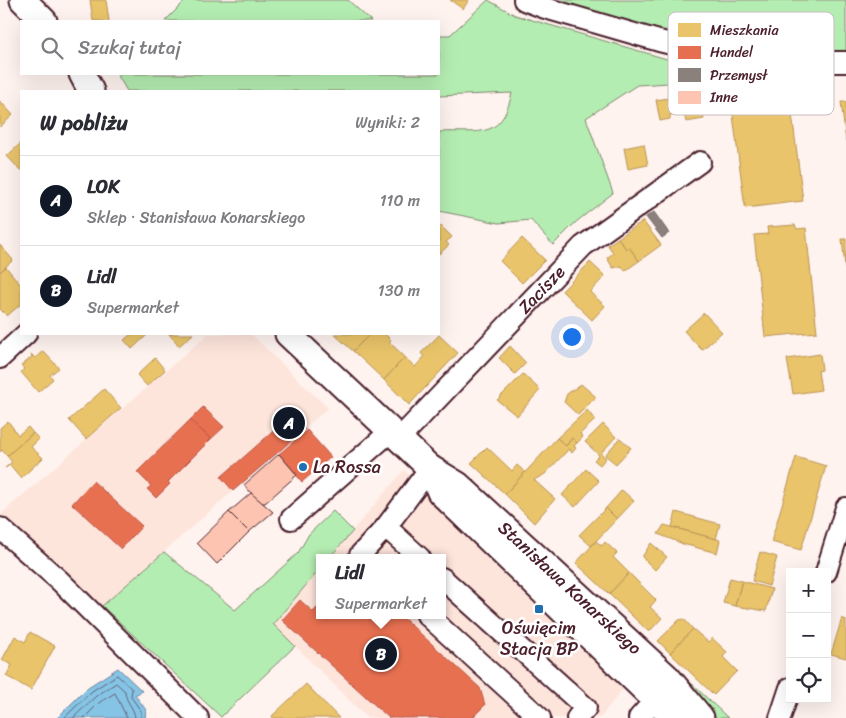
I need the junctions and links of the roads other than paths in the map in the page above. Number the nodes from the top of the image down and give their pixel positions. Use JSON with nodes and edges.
{"nodes":[{"id":1,"x":23,"y":0,"type":"edge"},
{"id":2,"x":49,"y":0,"type":"edge"},
{"id":3,"x":524,"y":0,"type":"edge"},
{"id":4,"x":43,"y":20,"type":"edge"},
{"id":5,"x":58,"y":20,"type":"edge"},
{"id":6,"x":668,"y":43,"type":"edge"},
{"id":7,"x":83,"y":75,"type":"edge"},
{"id":8,"x":90,"y":90,"type":"edge"},
{"id":9,"x":700,"y":162,"type":"dead end"},
{"id":10,"x":25,"y":335,"type":"edge"},
{"id":11,"x":289,"y":335,"type":"edge"},
{"id":12,"x":0,"y":358,"type":"edge"},
{"id":13,"x":396,"y":434,"type":"junction"},
{"id":14,"x":430,"y":468,"type":"junction"},
{"id":15,"x":846,"y":508,"type":"edge"},
{"id":16,"x":291,"y":519,"type":"dead end"},
{"id":17,"x":386,"y":526,"type":"junction"},
{"id":18,"x":0,"y":528,"type":"edge"},
{"id":19,"x":361,"y":554,"type":"edge"},
{"id":20,"x":416,"y":554,"type":"edge"},
{"id":21,"x":827,"y":568,"type":"edge"},
{"id":22,"x":446,"y":582,"type":"edge"},
{"id":23,"x":431,"y":619,"type":"edge"},
{"id":24,"x":786,"y":700,"type":"edge"},
{"id":25,"x":660,"y":708,"type":"edge"},
{"id":26,"x":198,"y":718,"type":"edge"},
{"id":27,"x":540,"y":718,"type":"edge"},
{"id":28,"x":577,"y":718,"type":"edge"},
{"id":29,"x":639,"y":718,"type":"edge"},
{"id":30,"x":674,"y":718,"type":"edge"},
{"id":31,"x":701,"y":718,"type":"edge"},
{"id":32,"x":780,"y":718,"type":"edge"}],
"edges":[{"from":1,"to":4,"type":"main road"},
{"from":2,"to":5,"type":"main road"},
{"from":3,"to":6,"type":"street"},
{"from":7,"to":8,"type":"main road"},
{"from":9,"to":13,"type":"street","name":"Zacisze"},
{"from":10,"to":12,"type":"street"},
{"from":11,"to":13,"type":"main road","name":"Stanisława Konarskiego"},
{"from":13,"to":14,"type":"main road","name":"Stanisława Konarskiego"},
{"from":13,"to":16,"type":"street","name":"Zacisze"},
{"from":14,"to":17,"type":"street"},
{"from":14,"to":25,"type":"main road","name":"Stanisława Konarskiego"},
{"from":14,"to":31,"type":"main road","name":"Stanisława Konarskiego"},
{"from":15,"to":21,"type":"street"},
{"from":17,"to":19,"type":"street"},
{"from":17,"to":20,"type":"street"},
{"from":18,"to":26,"type":"street"},
{"from":22,"to":28,"type":"street"},
{"from":23,"to":27,"type":"street"},
{"from":24,"to":32,"type":"street"},
{"from":25,"to":29,"type":"street"},
{"from":25,"to":30,"type":"main road","name":"Stanisława Konarskiego"}]}
